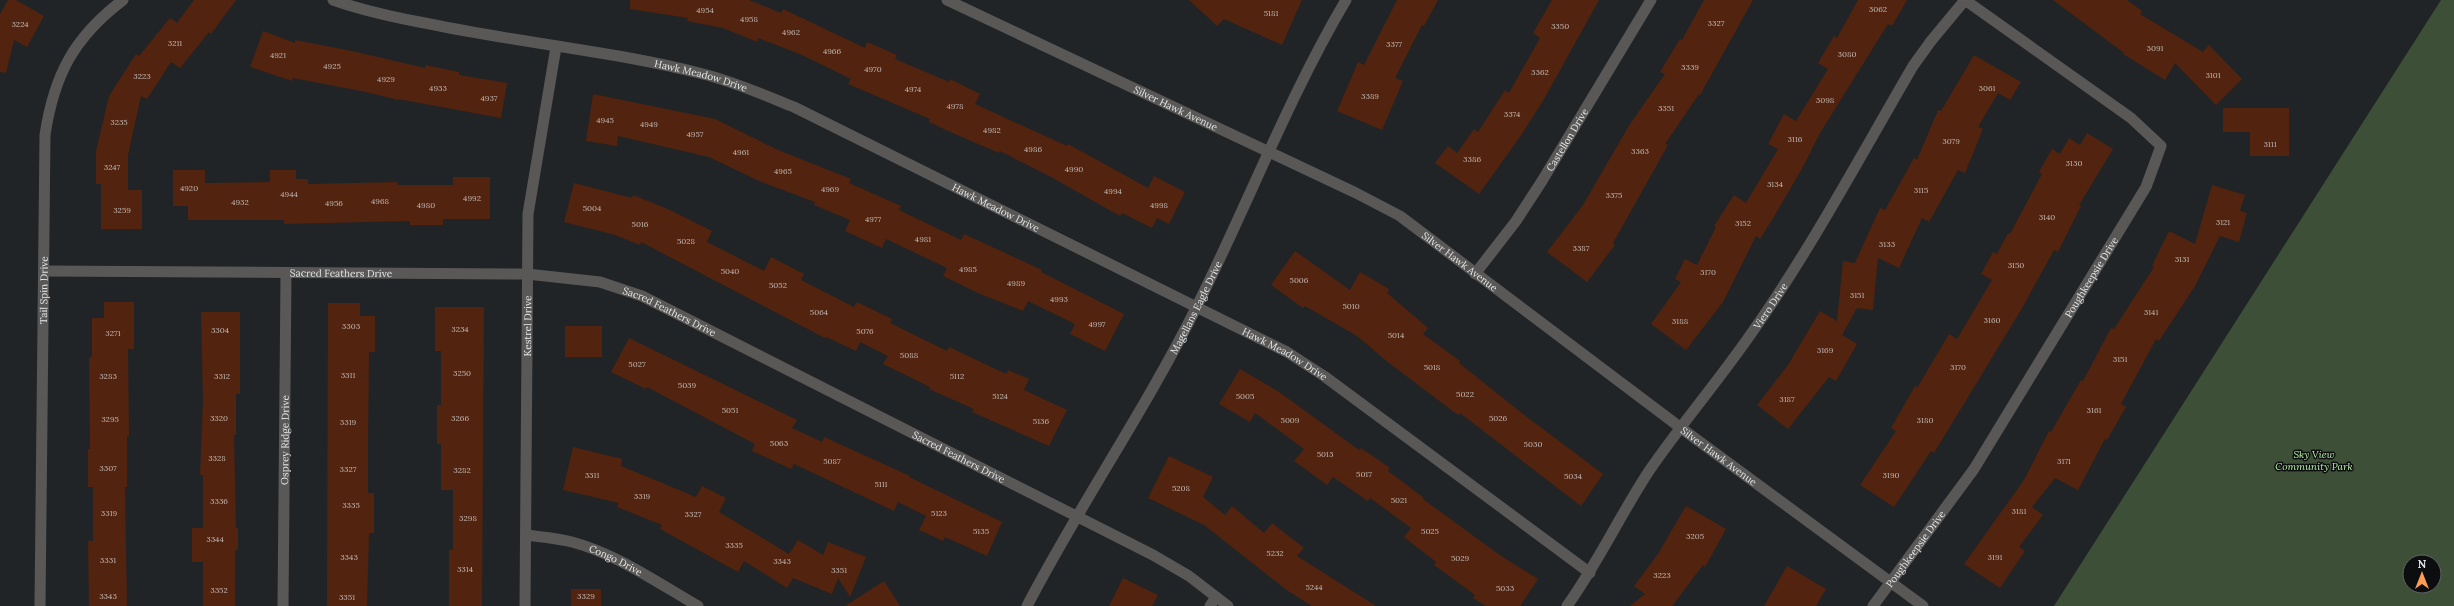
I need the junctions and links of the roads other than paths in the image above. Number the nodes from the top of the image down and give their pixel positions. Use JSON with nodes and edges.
{"nodes":[{"id":1,"x":123,"y":0,"type":"edge"},
{"id":2,"x":333,"y":0,"type":"edge"},
{"id":3,"x":947,"y":0,"type":"edge"},
{"id":4,"x":1346,"y":0,"type":"edge"},
{"id":5,"x":1651,"y":0,"type":"edge"},
{"id":6,"x":1965,"y":0,"type":"edge"},
{"id":7,"x":556,"y":47,"type":"junction"},
{"id":8,"x":1267,"y":152,"type":"junction"},
{"id":9,"x":44,"y":272,"type":"junction"},
{"id":10,"x":286,"y":274,"type":"junction"},
{"id":11,"x":527,"y":274,"type":"junction"},
{"id":12,"x":1474,"y":274,"type":"junction"},
{"id":13,"x":1197,"y":306,"type":"junction"},
{"id":14,"x":1682,"y":428,"type":"junction"},
{"id":15,"x":1077,"y":516,"type":"junction"},
{"id":16,"x":526,"y":535,"type":"junction"},
{"id":17,"x":1590,"y":573,"type":"junction"},
{"id":18,"x":1891,"y":582,"type":"junction"},
{"id":19,"x":1213,"y":601,"type":"edge"},
{"id":20,"x":40,"y":606,"type":"edge"},
{"id":21,"x":283,"y":606,"type":"edge"},
{"id":22,"x":525,"y":606,"type":"edge"},
{"id":23,"x":698,"y":606,"type":"edge"},
{"id":24,"x":1028,"y":606,"type":"edge"},
{"id":25,"x":1228,"y":606,"type":"edge"},
{"id":26,"x":1566,"y":606,"type":"edge"},
{"id":27,"x":1873,"y":606,"type":"edge"},
{"id":28,"x":1923,"y":606,"type":"edge"}],
"edges":[{"from":1,"to":9,"type":"street","name":"Tail Spin Drive"},
{"from":2,"to":7,"type":"street","name":"Hawk Meadow Drive"},
{"from":3,"to":8,"type":"street","name":"Silver Hawk Avenue"},
{"from":4,"to":8,"type":"street","name":"Magellans Eagle Drive"},
{"from":5,"to":12,"type":"street","name":"Castellon Drive"},
{"from":6,"to":14,"type":"street","name":"Viero Drive"},
{"from":6,"to":18,"type":"street","name":"Poughkeepsie Drive"},
{"from":7,"to":11,"type":"street","name":"Kestrel Drive"},
{"from":7,"to":13,"type":"street","name":"Hawk Meadow Drive"},
{"from":8,"to":12,"type":"street","name":"Silver Hawk Avenue"},
{"from":8,"to":13,"type":"street","name":"Magellans Eagle Drive"},
{"from":9,"to":10,"type":"street","name":"Sacred Feathers Drive"},
{"from":9,"to":20,"type":"street","name":"Tail Spin Drive"},
{"from":10,"to":11,"type":"street","name":"Sacred Feathers Drive"},
{"from":10,"to":21,"type":"street","name":"Osprey Ridge Drive"},
{"from":11,"to":15,"type":"street","name":"Sacred Feathers Drive"},
{"from":11,"to":16,"type":"street","name":"Kestrel Drive"},
{"from":12,"to":14,"type":"street","name":"Silver Hawk Avenue"},
{"from":13,"to":15,"type":"street","name":"Magellans Eagle Drive"},
{"from":13,"to":17,"type":"street","name":"Hawk Meadow Drive"},
{"from":14,"to":17,"type":"street","name":"Viero Drive"},
{"from":14,"to":18,"type":"street","name":"Silver Hawk Avenue"},
{"from":15,"to":19,"type":"street","name":"Sacred Feathers Drive"},
{"from":15,"to":24,"type":"street","name":"Magellans Eagle Drive"},
{"from":16,"to":22,"type":"street","name":"Kestrel Drive"},
{"from":16,"to":23,"type":"street","name":"Congo Drive"},
{"from":17,"to":26,"type":"street","name":"Viero Drive"},
{"from":18,"to":27,"type":"street","name":"Poughkeepsie Drive"},
{"from":18,"to":28,"type":"street","name":"Silver Hawk Avenue"},
{"from":19,"to":25,"type":"street","name":"Sacred Feathers Drive"}]}
